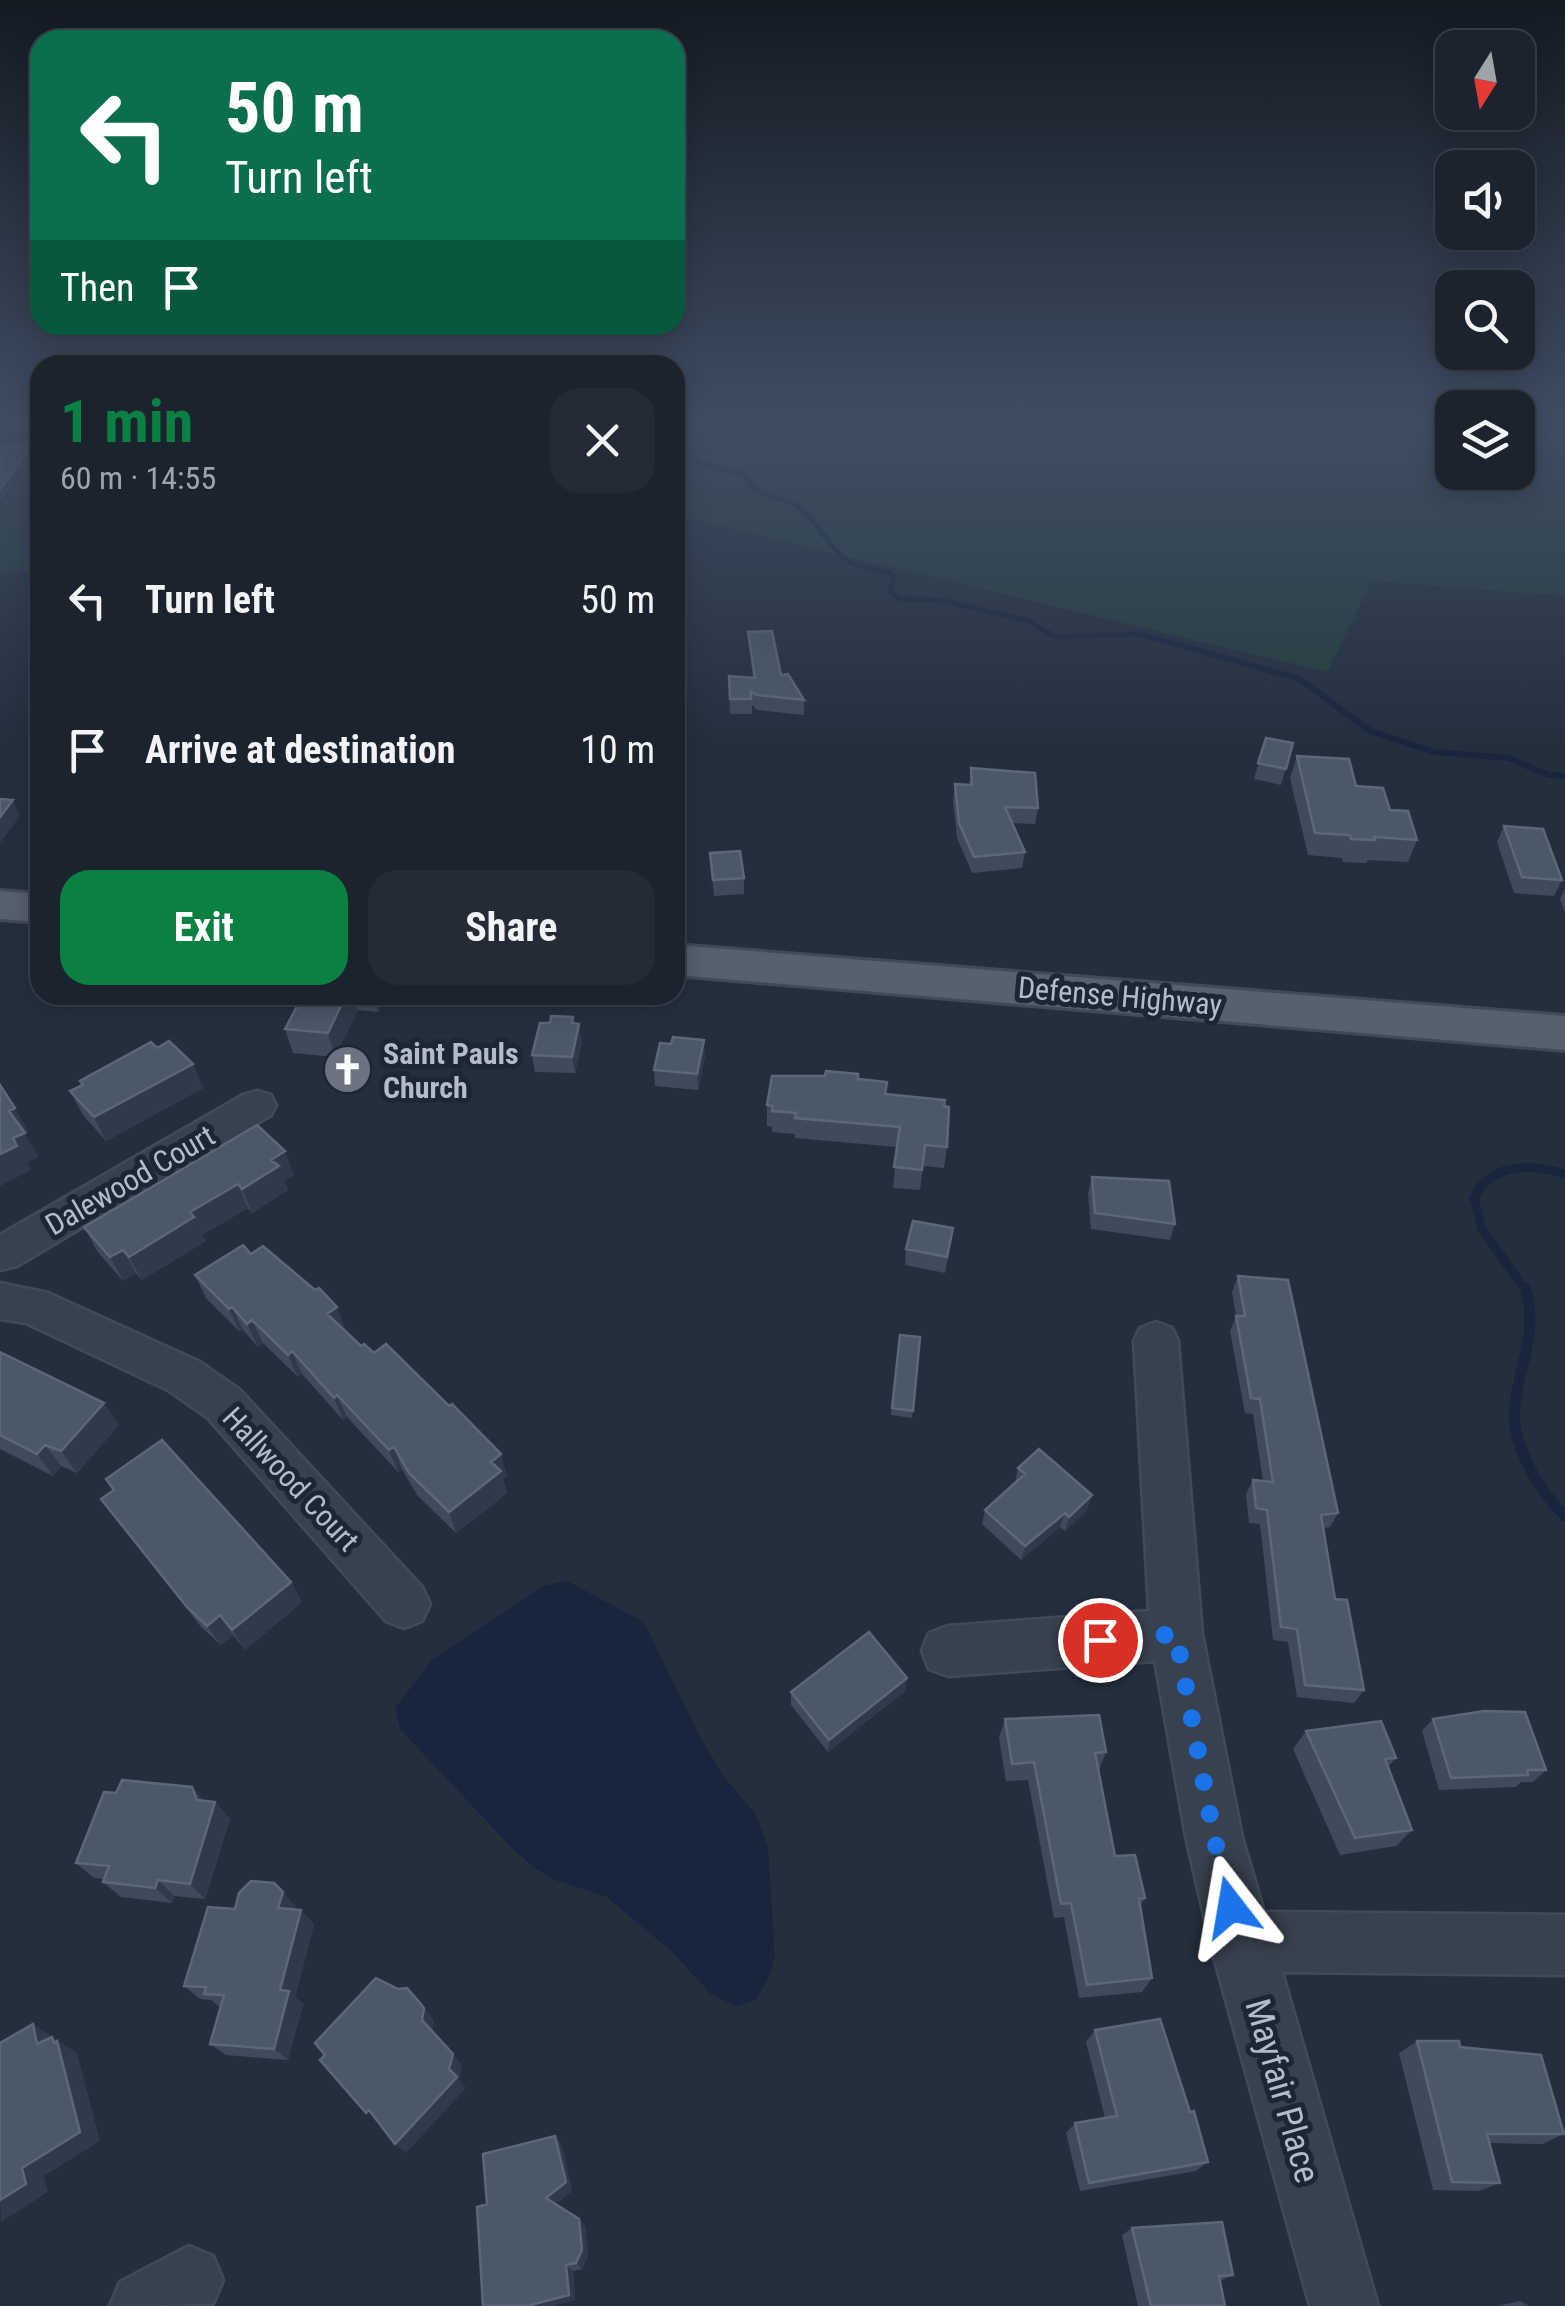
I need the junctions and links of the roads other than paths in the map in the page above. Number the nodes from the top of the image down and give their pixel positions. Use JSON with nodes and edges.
{"nodes":[{"id":1,"x":0,"y":905,"type":"edge"},
{"id":2,"x":30,"y":907,"type":"edge"},
{"id":3,"x":685,"y":961,"type":"edge"},
{"id":4,"x":1565,"y":1033,"type":"edge"},
{"id":5,"x":257,"y":1105,"type":"dead end"},
{"id":6,"x":0,"y":1276,"type":"edge"},
{"id":7,"x":1156,"y":1342,"type":"dead end"},
{"id":8,"x":404,"y":1604,"type":"dead end"},
{"id":9,"x":1176,"y":1634,"type":"junction"},
{"id":10,"x":948,"y":1651,"type":"dead end"},
{"id":11,"x":1240,"y":1942,"type":"junction"},
{"id":12,"x":1565,"y":1944,"type":"edge"},
{"id":13,"x":1344,"y":2306,"type":"edge"}],
"edges":[{"from":1,"to":2,"type":"main road"},
{"from":3,"to":4,"type":"main road","name":"Defense Highway"},
{"from":5,"to":6,"type":"street","name":"Dalewood Court"},
{"from":6,"to":8,"type":"street","name":"Hallwood Court"},
{"from":7,"to":9,"type":"street","name":"Mayfair Place"},
{"from":9,"to":10,"type":"street"},
{"from":9,"to":11,"type":"street","name":"Mayfair Place"},
{"from":11,"to":12,"type":"street"},
{"from":11,"to":13,"type":"street","name":"Mayfair Place"}]}
